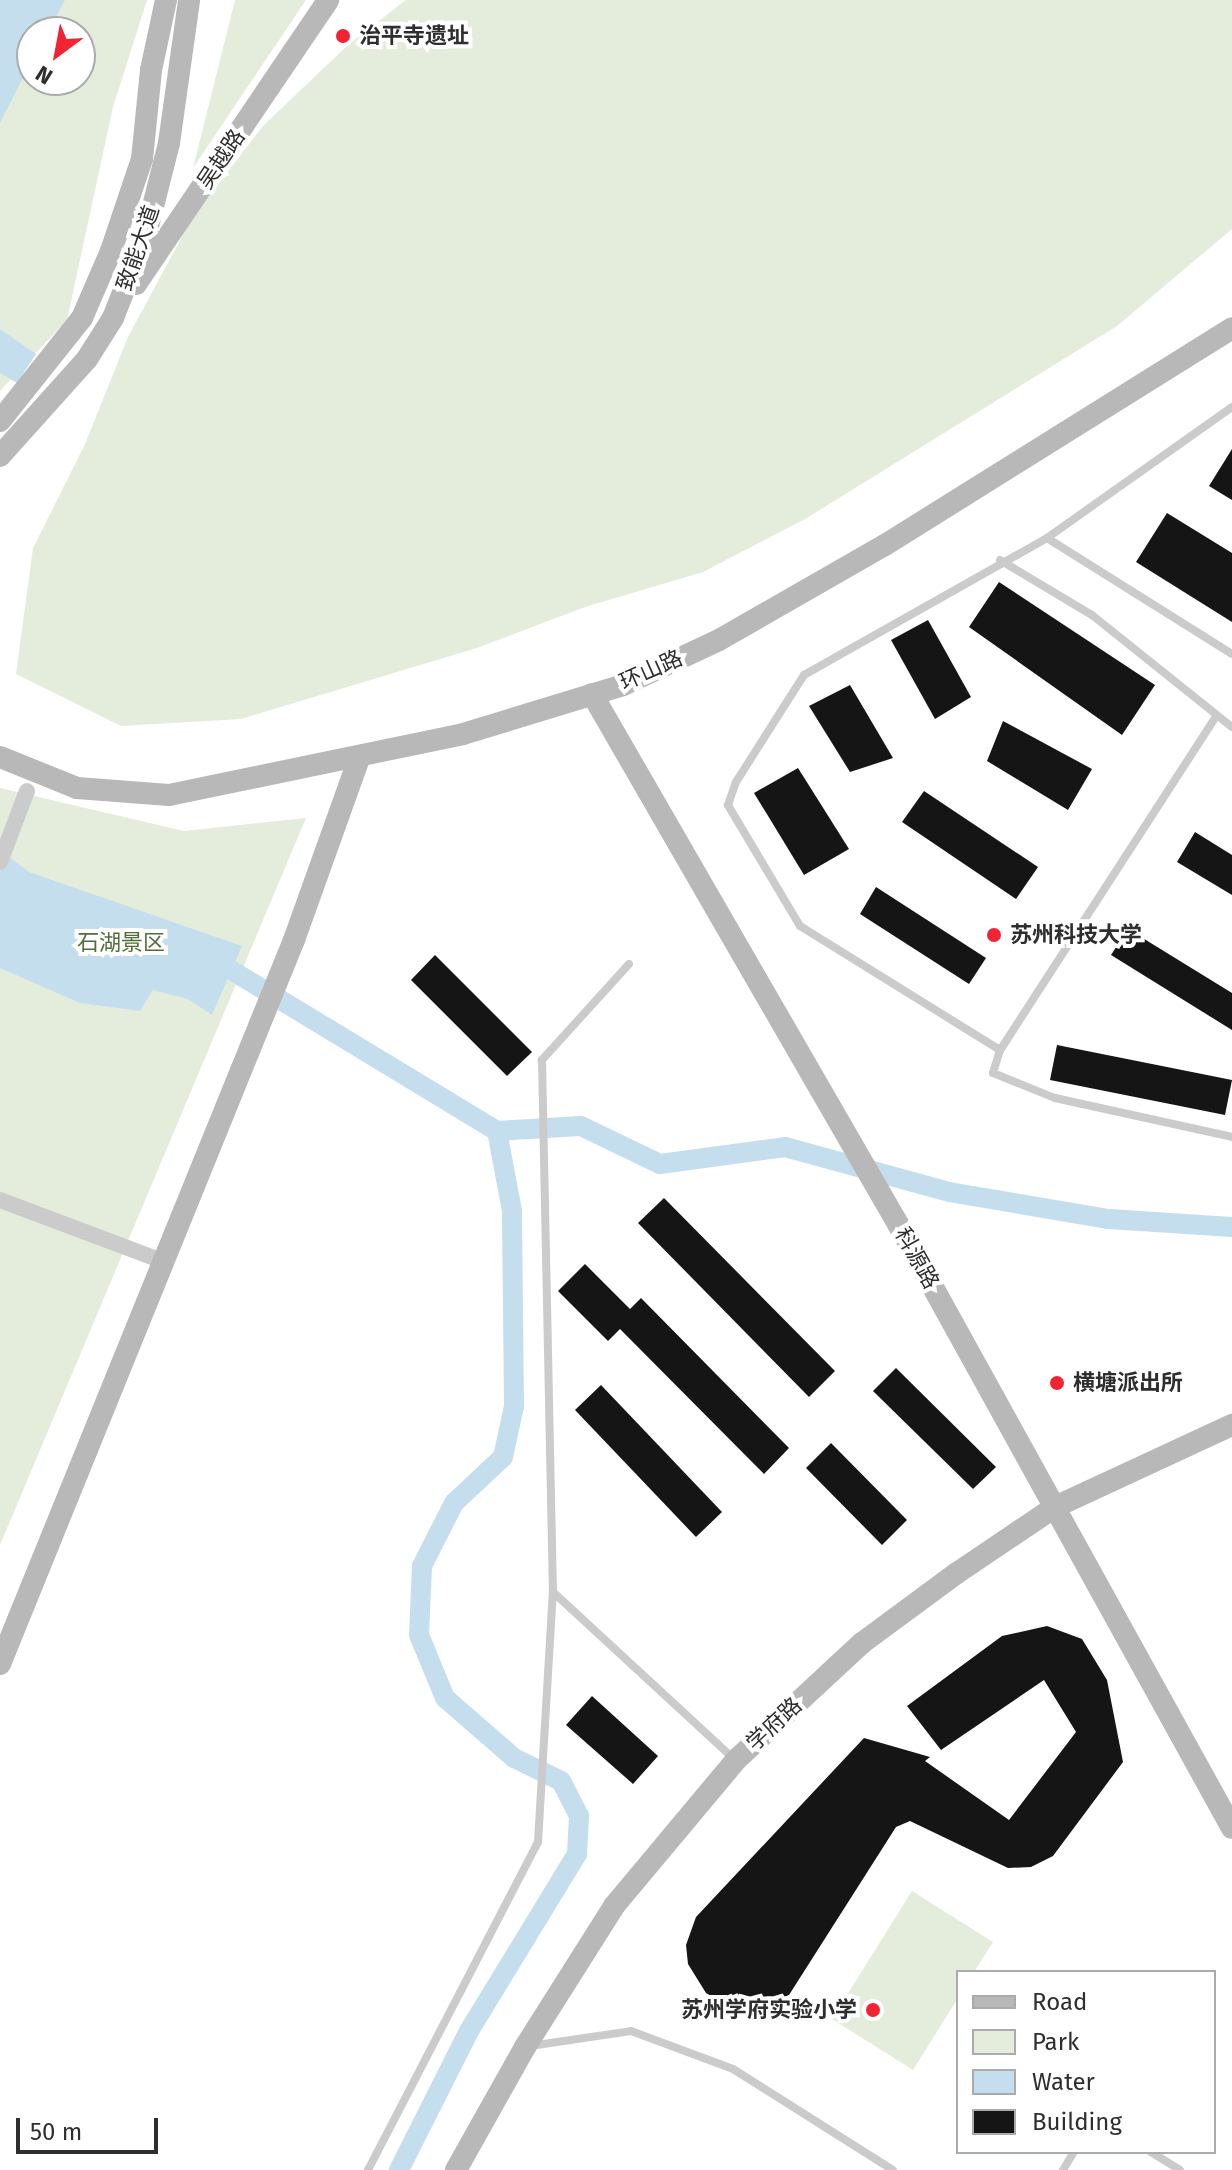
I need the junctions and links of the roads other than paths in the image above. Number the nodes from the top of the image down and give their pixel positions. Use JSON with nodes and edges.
{"nodes":[{"id":1,"x":166,"y":0,"type":"edge"},
{"id":2,"x":189,"y":0,"type":"edge"},
{"id":3,"x":328,"y":0,"type":"edge"},
{"id":4,"x":113,"y":318,"type":"junction"},
{"id":5,"x":1232,"y":328,"type":"edge"},
{"id":6,"x":1232,"y":407,"type":"edge"},
{"id":7,"x":0,"y":421,"type":"edge"},
{"id":8,"x":0,"y":456,"type":"edge"},
{"id":9,"x":1047,"y":538,"type":"junction"},
{"id":10,"x":1000,"y":560,"type":"junction"},
{"id":11,"x":1232,"y":654,"type":"edge"},
{"id":12,"x":592,"y":694,"type":"junction"},
{"id":13,"x":1215,"y":718,"type":"junction"},
{"id":14,"x":1232,"y":727,"type":"edge"},
{"id":15,"x":0,"y":757,"type":"edge"},
{"id":16,"x":359,"y":758,"type":"junction"},
{"id":17,"x":27,"y":791,"type":"dead end"},
{"id":18,"x":0,"y":862,"type":"edge"},
{"id":19,"x":629,"y":964,"type":"dead end"},
{"id":20,"x":1000,"y":1050,"type":"junction"},
{"id":21,"x":1232,"y":1137,"type":"edge"},
{"id":22,"x":0,"y":1200,"type":"edge"},
{"id":23,"x":162,"y":1261,"type":"junction"},
{"id":24,"x":1232,"y":1425,"type":"edge"},
{"id":25,"x":1055,"y":1507,"type":"junction"},
{"id":26,"x":553,"y":1592,"type":"junction"},
{"id":27,"x":2,"y":1653,"type":"edge"},
{"id":28,"x":736,"y":1760,"type":"junction"},
{"id":29,"x":1232,"y":1828,"type":"edge"},
{"id":30,"x":525,"y":2047,"type":"junction"},
{"id":31,"x":1154,"y":2154,"type":"edge"},
{"id":32,"x":368,"y":2170,"type":"edge"},
{"id":33,"x":456,"y":2170,"type":"edge"},
{"id":34,"x":893,"y":2170,"type":"edge"},
{"id":35,"x":1180,"y":2170,"type":"edge"}],
"edges":[{"from":1,"to":7,"type":"street","name":"致能大道"},
{"from":2,"to":4,"type":"street","name":"致能大道"},
{"from":3,"to":4,"type":"street","name":"吴越路"},
{"from":4,"to":8,"type":"street","name":"致能大道"},
{"from":5,"to":12,"type":"street","name":"环山路"},
{"from":6,"to":9,"type":"lane"},
{"from":9,"to":10,"type":"lane"},
{"from":9,"to":11,"type":"lane"},
{"from":10,"to":13,"type":"lane"},
{"from":10,"to":20,"type":"lane"},
{"from":12,"to":16,"type":"street","name":"环山路"},
{"from":12,"to":25,"type":"street","name":"科源路"},
{"from":13,"to":14,"type":"lane"},
{"from":13,"to":20,"type":"lane"},
{"from":15,"to":16,"type":"street","name":"环山路"},
{"from":16,"to":23,"type":"street"},
{"from":17,"to":18,"type":"street"},
{"from":19,"to":26,"type":"lane"},
{"from":20,"to":21,"type":"lane"},
{"from":22,"to":23,"type":"street"},
{"from":23,"to":27,"type":"street"},
{"from":24,"to":25,"type":"street","name":"学府路"},
{"from":25,"to":28,"type":"street","name":"学府路"},
{"from":25,"to":29,"type":"street","name":"科源路"},
{"from":26,"to":28,"type":"lane"},
{"from":26,"to":32,"type":"lane"},
{"from":28,"to":30,"type":"street","name":"学府路"},
{"from":30,"to":33,"type":"street","name":"学府路"},
{"from":30,"to":34,"type":"lane"},
{"from":31,"to":35,"type":"lane"}]}
